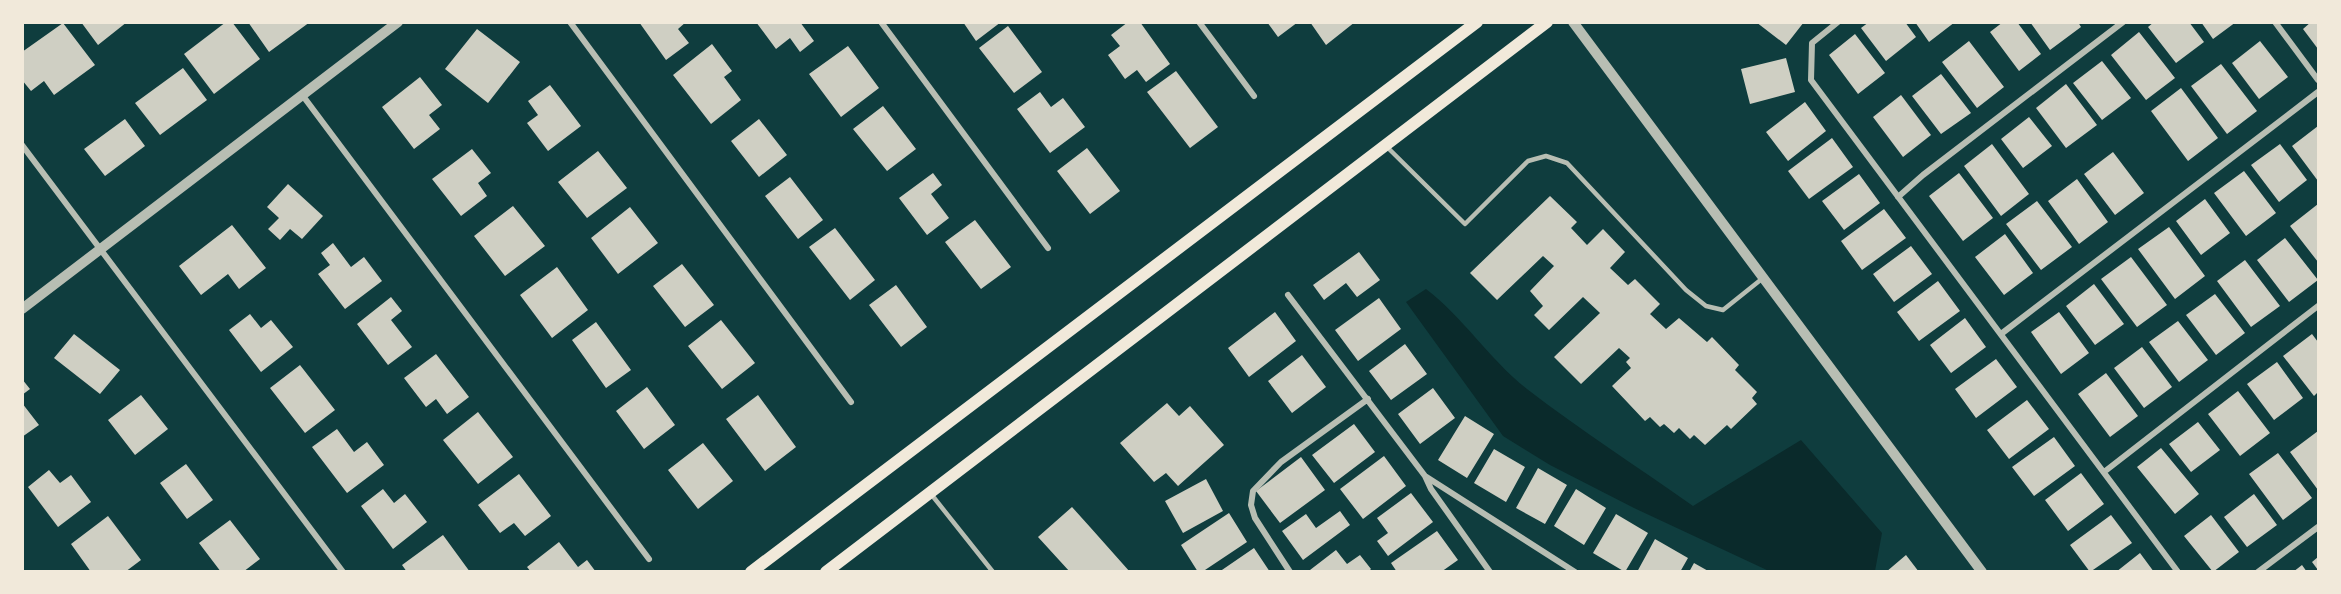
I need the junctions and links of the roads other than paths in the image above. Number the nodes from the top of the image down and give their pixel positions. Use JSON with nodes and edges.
{"nodes":[{"id":1,"x":398,"y":22,"type":"edge"},
{"id":2,"x":570,"y":22,"type":"edge"},
{"id":3,"x":881,"y":22,"type":"edge"},
{"id":4,"x":1199,"y":22,"type":"edge"},
{"id":5,"x":1477,"y":22,"type":"edge"},
{"id":6,"x":1547,"y":22,"type":"edge"},
{"id":7,"x":1573,"y":22,"type":"edge"},
{"id":8,"x":1838,"y":22,"type":"edge"},
{"id":9,"x":2123,"y":22,"type":"edge"},
{"id":10,"x":2275,"y":22,"type":"edge"},
{"id":11,"x":2319,"y":80,"type":"edge"},
{"id":12,"x":2319,"y":92,"type":"edge"},
{"id":13,"x":303,"y":96,"type":"junction"},
{"id":14,"x":1254,"y":96,"type":"dead end"},
{"id":15,"x":22,"y":145,"type":"edge"},
{"id":16,"x":1386,"y":146,"type":"junction"},
{"id":17,"x":1898,"y":197,"type":"junction"},
{"id":18,"x":1048,"y":248,"type":"dead end"},
{"id":19,"x":100,"y":249,"type":"junction"},
{"id":20,"x":1763,"y":278,"type":"junction"},
{"id":21,"x":1288,"y":295,"type":"dead end"},
{"id":22,"x":2319,"y":306,"type":"edge"},
{"id":23,"x":22,"y":309,"type":"edge"},
{"id":24,"x":2001,"y":334,"type":"junction"},
{"id":25,"x":1368,"y":399,"type":"junction"},
{"id":26,"x":851,"y":402,"type":"dead end"},
{"id":27,"x":2104,"y":472,"type":"junction"},
{"id":28,"x":1425,"y":476,"type":"junction"},
{"id":29,"x":930,"y":492,"type":"junction"},
{"id":30,"x":2319,"y":527,"type":"edge"},
{"id":31,"x":649,"y":559,"type":"dead end"},
{"id":32,"x":343,"y":572,"type":"edge"},
{"id":33,"x":752,"y":572,"type":"edge"},
{"id":34,"x":826,"y":572,"type":"edge"},
{"id":35,"x":993,"y":572,"type":"edge"},
{"id":36,"x":1290,"y":572,"type":"edge"},
{"id":37,"x":1490,"y":572,"type":"edge"},
{"id":38,"x":1575,"y":572,"type":"edge"},
{"id":39,"x":1982,"y":572,"type":"edge"},
{"id":40,"x":2178,"y":572,"type":"edge"},
{"id":41,"x":2258,"y":572,"type":"edge"}],
"edges":[{"from":1,"to":13,"type":"street"},
{"from":2,"to":26,"type":"street"},
{"from":3,"to":18,"type":"street"},
{"from":4,"to":14,"type":"street"},
{"from":5,"to":33,"type":"main road"},
{"from":6,"to":16,"type":"main road"},
{"from":7,"to":20,"type":"street"},
{"from":8,"to":17,"type":"street"},
{"from":9,"to":17,"type":"street"},
{"from":10,"to":11,"type":"street"},
{"from":12,"to":24,"type":"street"},
{"from":13,"to":19,"type":"street"},
{"from":13,"to":31,"type":"street"},
{"from":15,"to":19,"type":"street"},
{"from":16,"to":20,"type":"lane"},
{"from":16,"to":29,"type":"main road"},
{"from":17,"to":24,"type":"street"},
{"from":19,"to":23,"type":"street"},
{"from":19,"to":32,"type":"street"},
{"from":20,"to":39,"type":"street"},
{"from":21,"to":25,"type":"street"},
{"from":22,"to":27,"type":"street"},
{"from":24,"to":27,"type":"street"},
{"from":25,"to":28,"type":"street"},
{"from":25,"to":36,"type":"street"},
{"from":27,"to":40,"type":"street"},
{"from":28,"to":37,"type":"street"},
{"from":28,"to":38,"type":"street"},
{"from":29,"to":34,"type":"main road"},
{"from":29,"to":35,"type":"lane"},
{"from":30,"to":41,"type":"street"}]}
